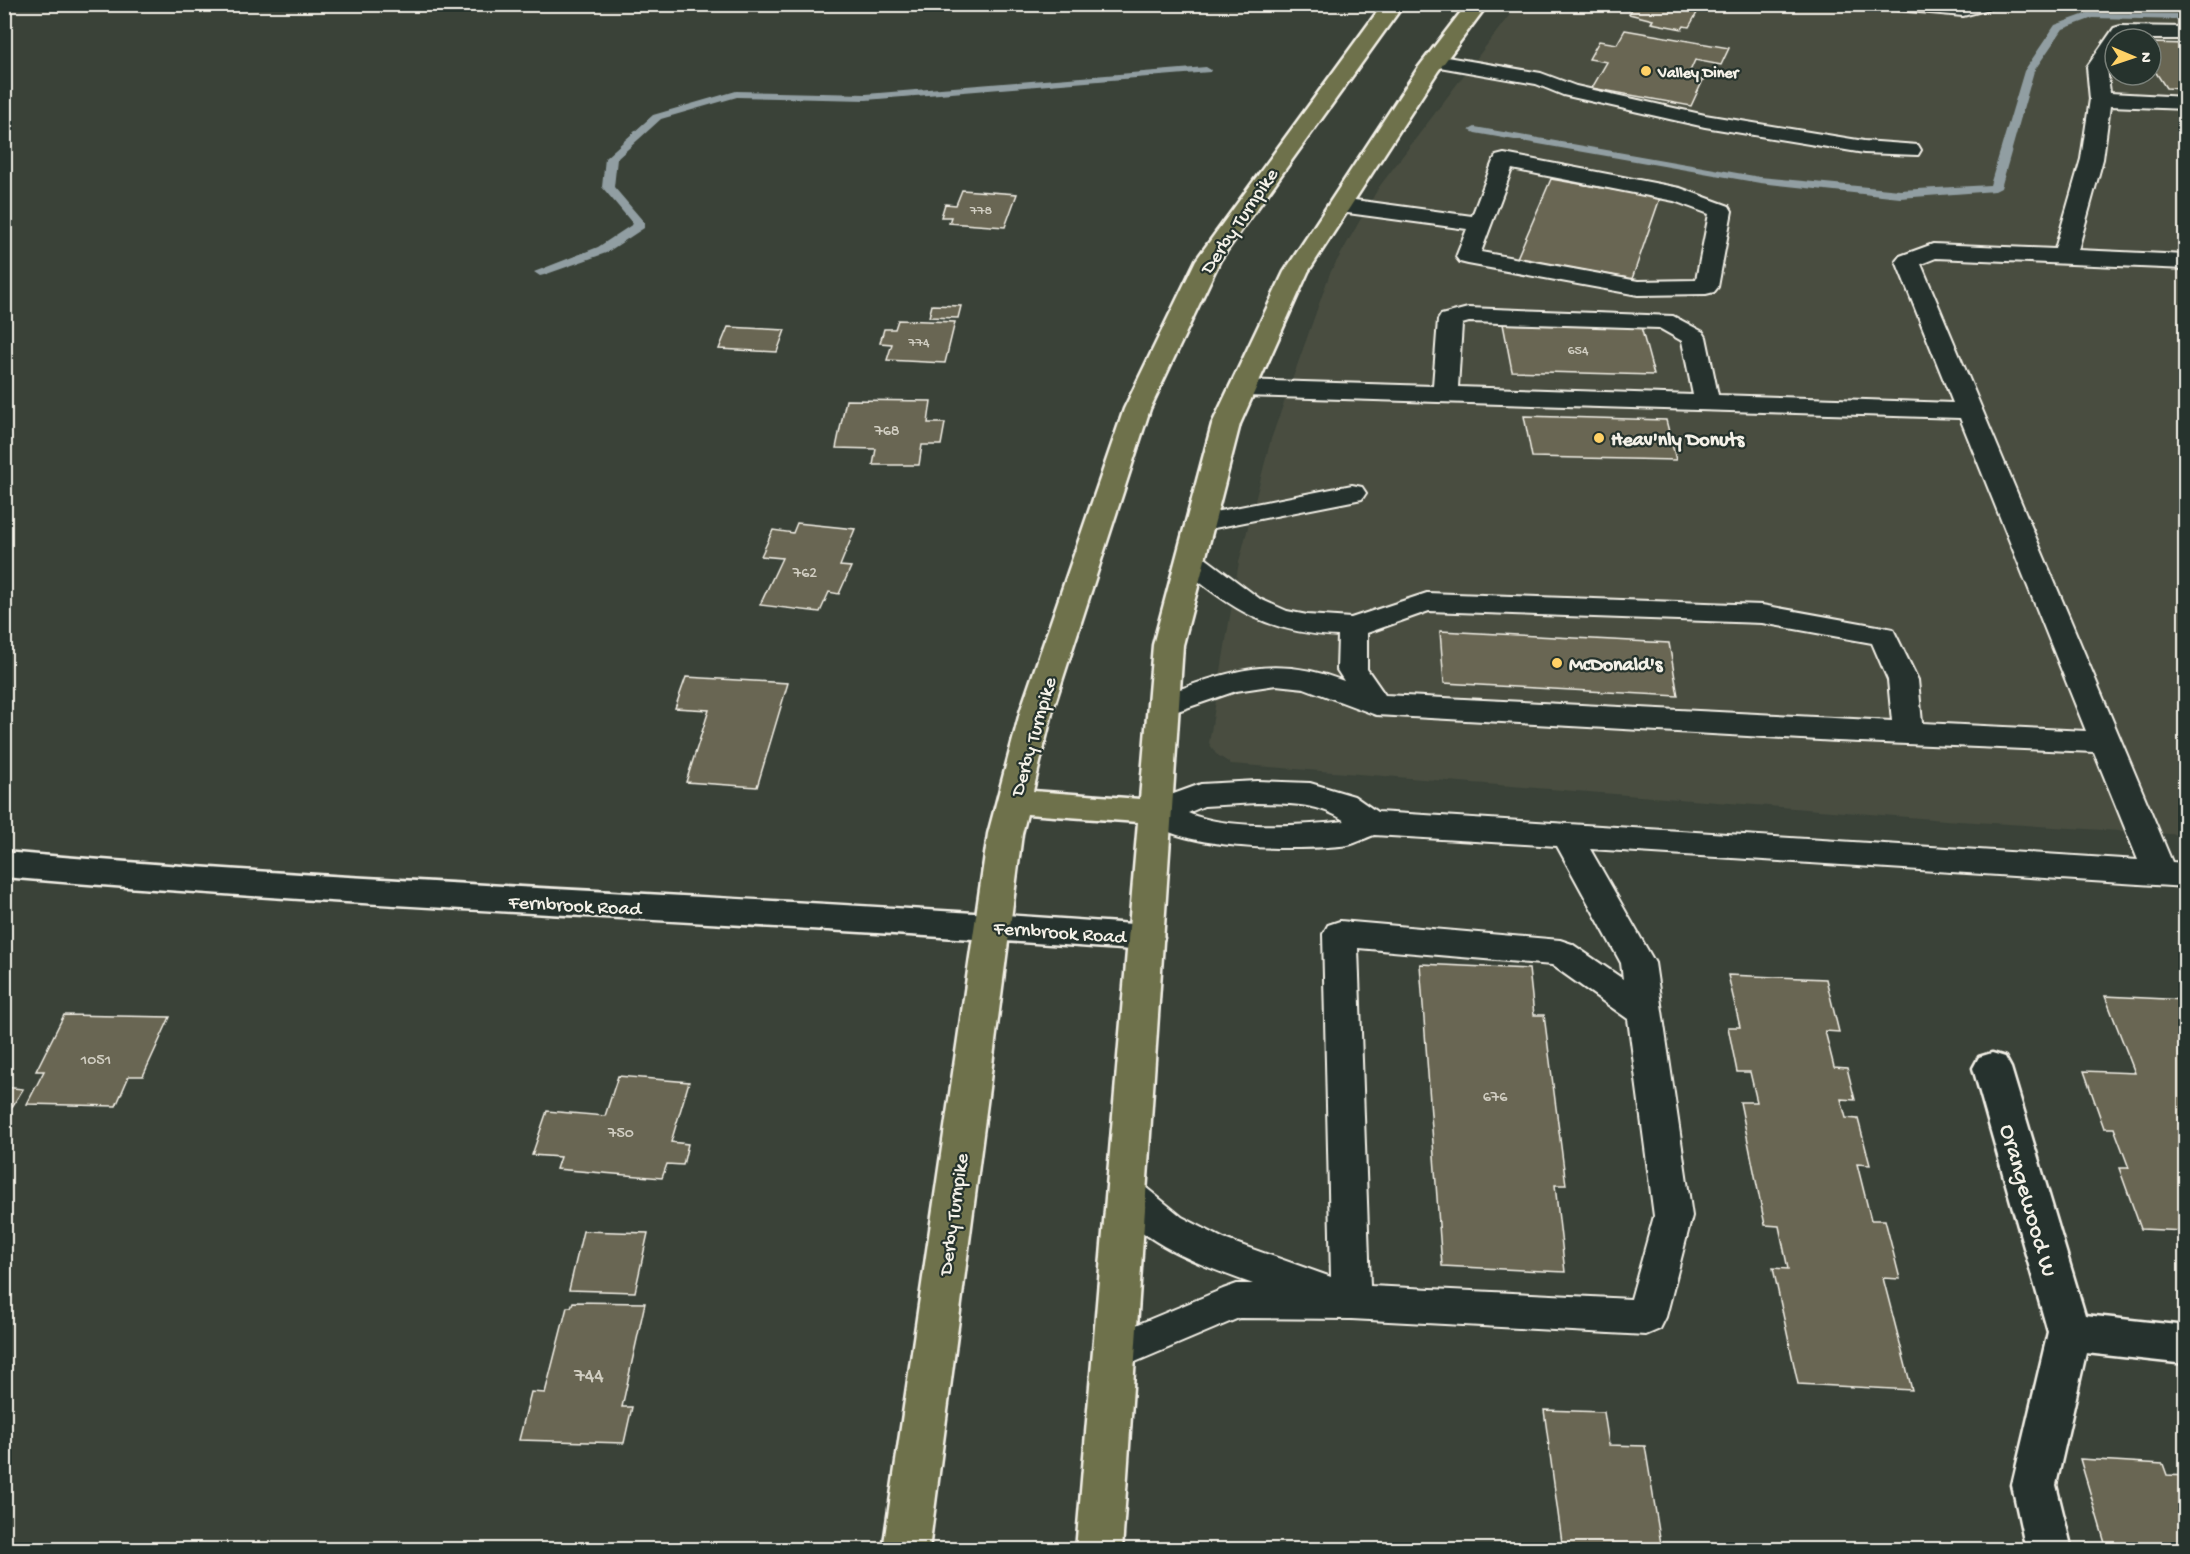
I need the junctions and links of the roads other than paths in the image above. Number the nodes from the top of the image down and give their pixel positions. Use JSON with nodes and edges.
{"nodes":[{"id":1,"x":1394,"y":4,"type":"edge"},
{"id":2,"x":1478,"y":4,"type":"edge"},
{"id":3,"x":1897,"y":4,"type":"edge"},
{"id":4,"x":1986,"y":4,"type":"edge"},
{"id":5,"x":1917,"y":6,"type":"edge"},
{"id":6,"x":2163,"y":33,"type":"edge"},
{"id":7,"x":2186,"y":33,"type":"edge"},
{"id":8,"x":2103,"y":58,"type":"edge"},
{"id":9,"x":1435,"y":61,"type":"junction"},
{"id":10,"x":2100,"y":99,"type":"junction"},
{"id":11,"x":2186,"y":103,"type":"edge"},
{"id":12,"x":1910,"y":150,"type":"dead end"},
{"id":13,"x":1340,"y":205,"type":"junction"},
{"id":14,"x":1481,"y":224,"type":"junction"},
{"id":15,"x":2064,"y":257,"type":"junction"},
{"id":16,"x":2186,"y":262,"type":"edge"},
{"id":17,"x":1243,"y":388,"type":"junction"},
{"id":18,"x":1444,"y":394,"type":"junction"},
{"id":19,"x":1707,"y":402,"type":"junction"},
{"id":20,"x":1969,"y":411,"type":"junction"},
{"id":21,"x":1352,"y":493,"type":"dead end"},
{"id":22,"x":1199,"y":523,"type":"junction"},
{"id":23,"x":1190,"y":560,"type":"junction"},
{"id":24,"x":1353,"y":628,"type":"junction"},
{"id":25,"x":1376,"y":705,"type":"junction"},
{"id":26,"x":1163,"y":706,"type":"junction"},
{"id":27,"x":1908,"y":732,"type":"junction"},
{"id":28,"x":2106,"y":742,"type":"junction"},
{"id":29,"x":1014,"y":801,"type":"junction"},
{"id":30,"x":1157,"y":812,"type":"junction"},
{"id":31,"x":1370,"y":823,"type":"junction"},
{"id":32,"x":1567,"y":836,"type":"junction"},
{"id":33,"x":4,"y":864,"type":"edge"},
{"id":34,"x":2173,"y":875,"type":"edge"},
{"id":35,"x":991,"y":926,"type":"junction"},
{"id":36,"x":1146,"y":938,"type":"junction"},
{"id":37,"x":1645,"y":1012,"type":"junction"},
{"id":38,"x":1992,"y":1068,"type":"dead end"},
{"id":39,"x":1126,"y":1192,"type":"junction"},
{"id":40,"x":1351,"y":1302,"type":"junction"},
{"id":41,"x":2069,"y":1332,"type":"junction"},
{"id":42,"x":2186,"y":1345,"type":"edge"},
{"id":43,"x":1114,"y":1353,"type":"junction"},
{"id":44,"x":906,"y":1550,"type":"edge"},
{"id":45,"x":1099,"y":1550,"type":"edge"},
{"id":46,"x":2049,"y":1550,"type":"edge"}],
"edges":[{"from":1,"to":29,"type":"highway","name":"Derby Turnpike"},
{"from":2,"to":9,"type":"highway"},
{"from":3,"to":5,"type":"lane"},
{"from":4,"to":5,"type":"lane"},
{"from":6,"to":7,"type":"lane"},
{"from":8,"to":10,"type":"lane"},
{"from":9,"to":12,"type":"lane"},
{"from":9,"to":13,"type":"highway"},
{"from":10,"to":11,"type":"lane"},
{"from":10,"to":15,"type":"lane"},
{"from":13,"to":14,"type":"lane"},
{"from":13,"to":17,"type":"highway"},
{"from":14,"to":14,"type":"lane"},
{"from":15,"to":16,"type":"lane"},
{"from":15,"to":20,"type":"lane"},
{"from":17,"to":18,"type":"lane"},
{"from":17,"to":22,"type":"highway"},
{"from":18,"to":19,"type":"lane"},
{"from":18,"to":19,"type":"lane"},
{"from":19,"to":20,"type":"lane"},
{"from":20,"to":28,"type":"lane"},
{"from":21,"to":22,"type":"lane"},
{"from":22,"to":23,"type":"highway"},
{"from":23,"to":24,"type":"lane"},
{"from":23,"to":26,"type":"highway"},
{"from":24,"to":25,"type":"lane"},
{"from":24,"to":27,"type":"lane"},
{"from":25,"to":26,"type":"lane"},
{"from":25,"to":27,"type":"lane"},
{"from":26,"to":30,"type":"highway"},
{"from":27,"to":28,"type":"lane"},
{"from":28,"to":34,"type":"lane"},
{"from":29,"to":30,"type":"highway"},
{"from":29,"to":35,"type":"highway","name":"Derby Turnpike"},
{"from":30,"to":31,"type":"lane"},
{"from":30,"to":31,"type":"lane"},
{"from":30,"to":36,"type":"highway"},
{"from":31,"to":32,"type":"lane"},
{"from":32,"to":34,"type":"lane"},
{"from":32,"to":37,"type":"lane"},
{"from":33,"to":35,"type":"street","name":"Fernbrook Road"},
{"from":35,"to":36,"type":"street","name":"Fernbrook Road"},
{"from":35,"to":44,"type":"highway","name":"Derby Turnpike"},
{"from":36,"to":39,"type":"highway"},
{"from":37,"to":40,"type":"lane"},
{"from":37,"to":40,"type":"lane"},
{"from":38,"to":41,"type":"street","name":"Orangewood W"},
{"from":39,"to":40,"type":"lane"},
{"from":39,"to":43,"type":"highway"},
{"from":40,"to":43,"type":"lane"},
{"from":41,"to":42,"type":"street"},
{"from":41,"to":46,"type":"street","name":"Orangewood W"},
{"from":43,"to":45,"type":"highway"}]}
